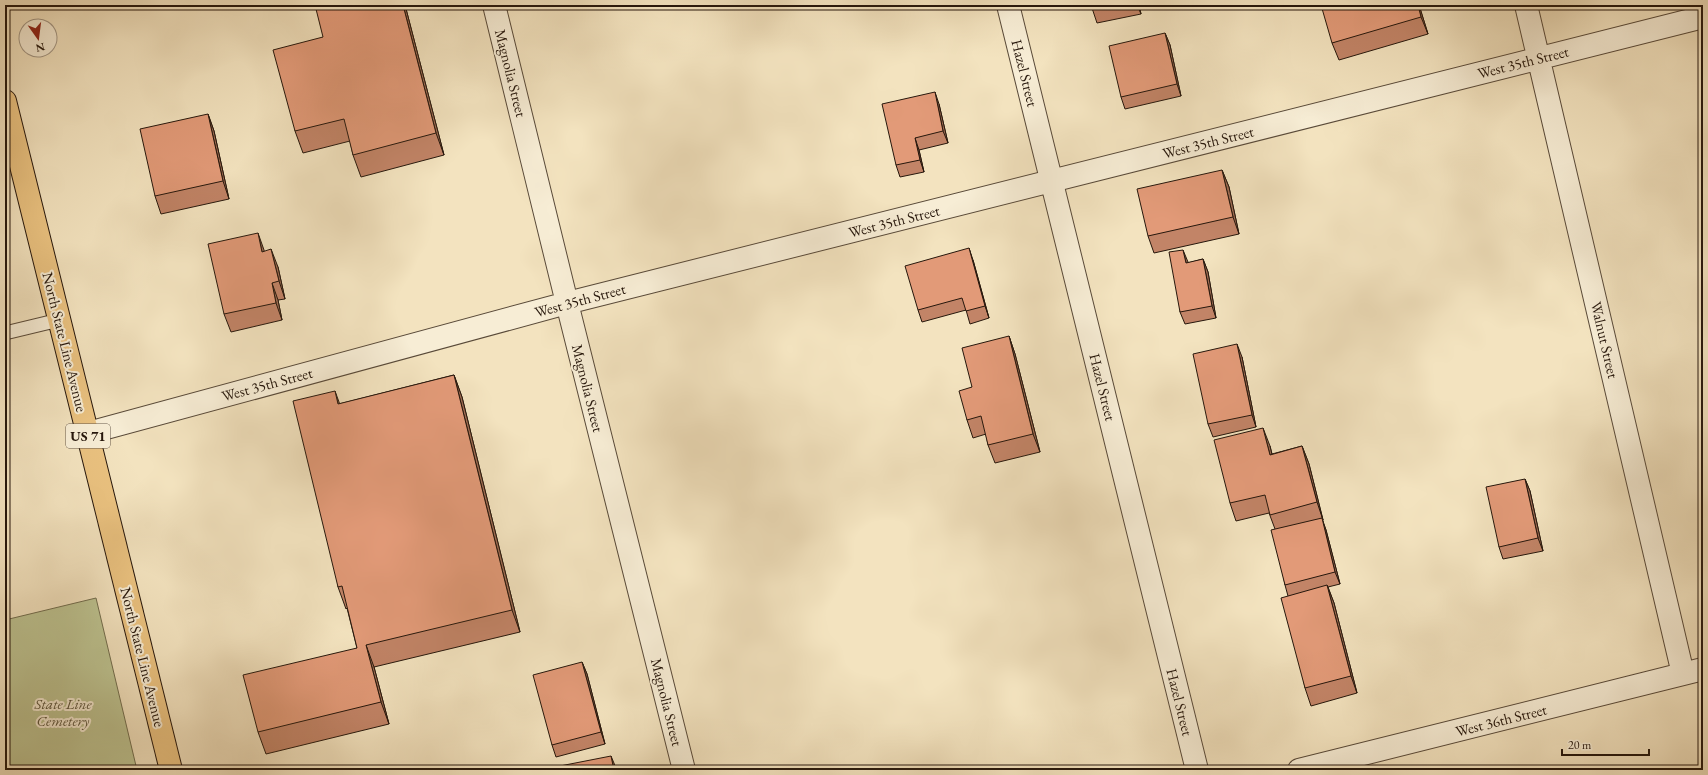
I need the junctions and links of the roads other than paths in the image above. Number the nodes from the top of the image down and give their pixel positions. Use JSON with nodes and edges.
{"nodes":[{"id":1,"x":494,"y":5,"type":"edge"},
{"id":2,"x":1008,"y":5,"type":"edge"},
{"id":3,"x":1526,"y":5,"type":"edge"},
{"id":4,"x":1703,"y":17,"type":"edge"},
{"id":5,"x":1540,"y":58,"type":"junction"},
{"id":6,"x":5,"y":101,"type":"edge"},
{"id":7,"x":9,"y":138,"type":"edge"},
{"id":8,"x":1052,"y":181,"type":"junction"},
{"id":9,"x":567,"y":303,"type":"junction"},
{"id":10,"x":59,"y":320,"type":"junction"},
{"id":11,"x":5,"y":333,"type":"edge"},
{"id":12,"x":88,"y":433,"type":"junction"},
{"id":13,"x":1693,"y":672,"type":"edge"},
{"id":14,"x":171,"y":770,"type":"edge"},
{"id":15,"x":684,"y":770,"type":"edge"},
{"id":16,"x":1197,"y":770,"type":"edge"},
{"id":17,"x":1299,"y":770,"type":"edge"}],
"edges":[{"from":1,"to":9,"type":"street","name":"Magnolia Street"},
{"from":2,"to":8,"type":"street","name":"Hazel Street"},
{"from":3,"to":5,"type":"street","name":"Walnut Street"},
{"from":4,"to":5,"type":"street","name":"West 35th Street"},
{"from":5,"to":8,"type":"street","name":"West 35th Street"},
{"from":5,"to":13,"type":"street","name":"Walnut Street"},
{"from":6,"to":7,"type":"main road","name":"North State Line Avenue","number":"US 71"},
{"from":7,"to":10,"type":"main road","name":"North State Line Avenue","number":"US 71"},
{"from":8,"to":9,"type":"street","name":"West 35th Street"},
{"from":8,"to":16,"type":"street","name":"Hazel Street"},
{"from":9,"to":12,"type":"street","name":"West 35th Street"},
{"from":9,"to":15,"type":"street","name":"Magnolia Street"},
{"from":10,"to":11,"type":"lane"},
{"from":10,"to":12,"type":"main road","name":"North State Line Avenue","number":"US 71"},
{"from":12,"to":14,"type":"main road","name":"North State Line Avenue","number":"US 71"},
{"from":13,"to":17,"type":"street","name":"West 36th Street"}]}
